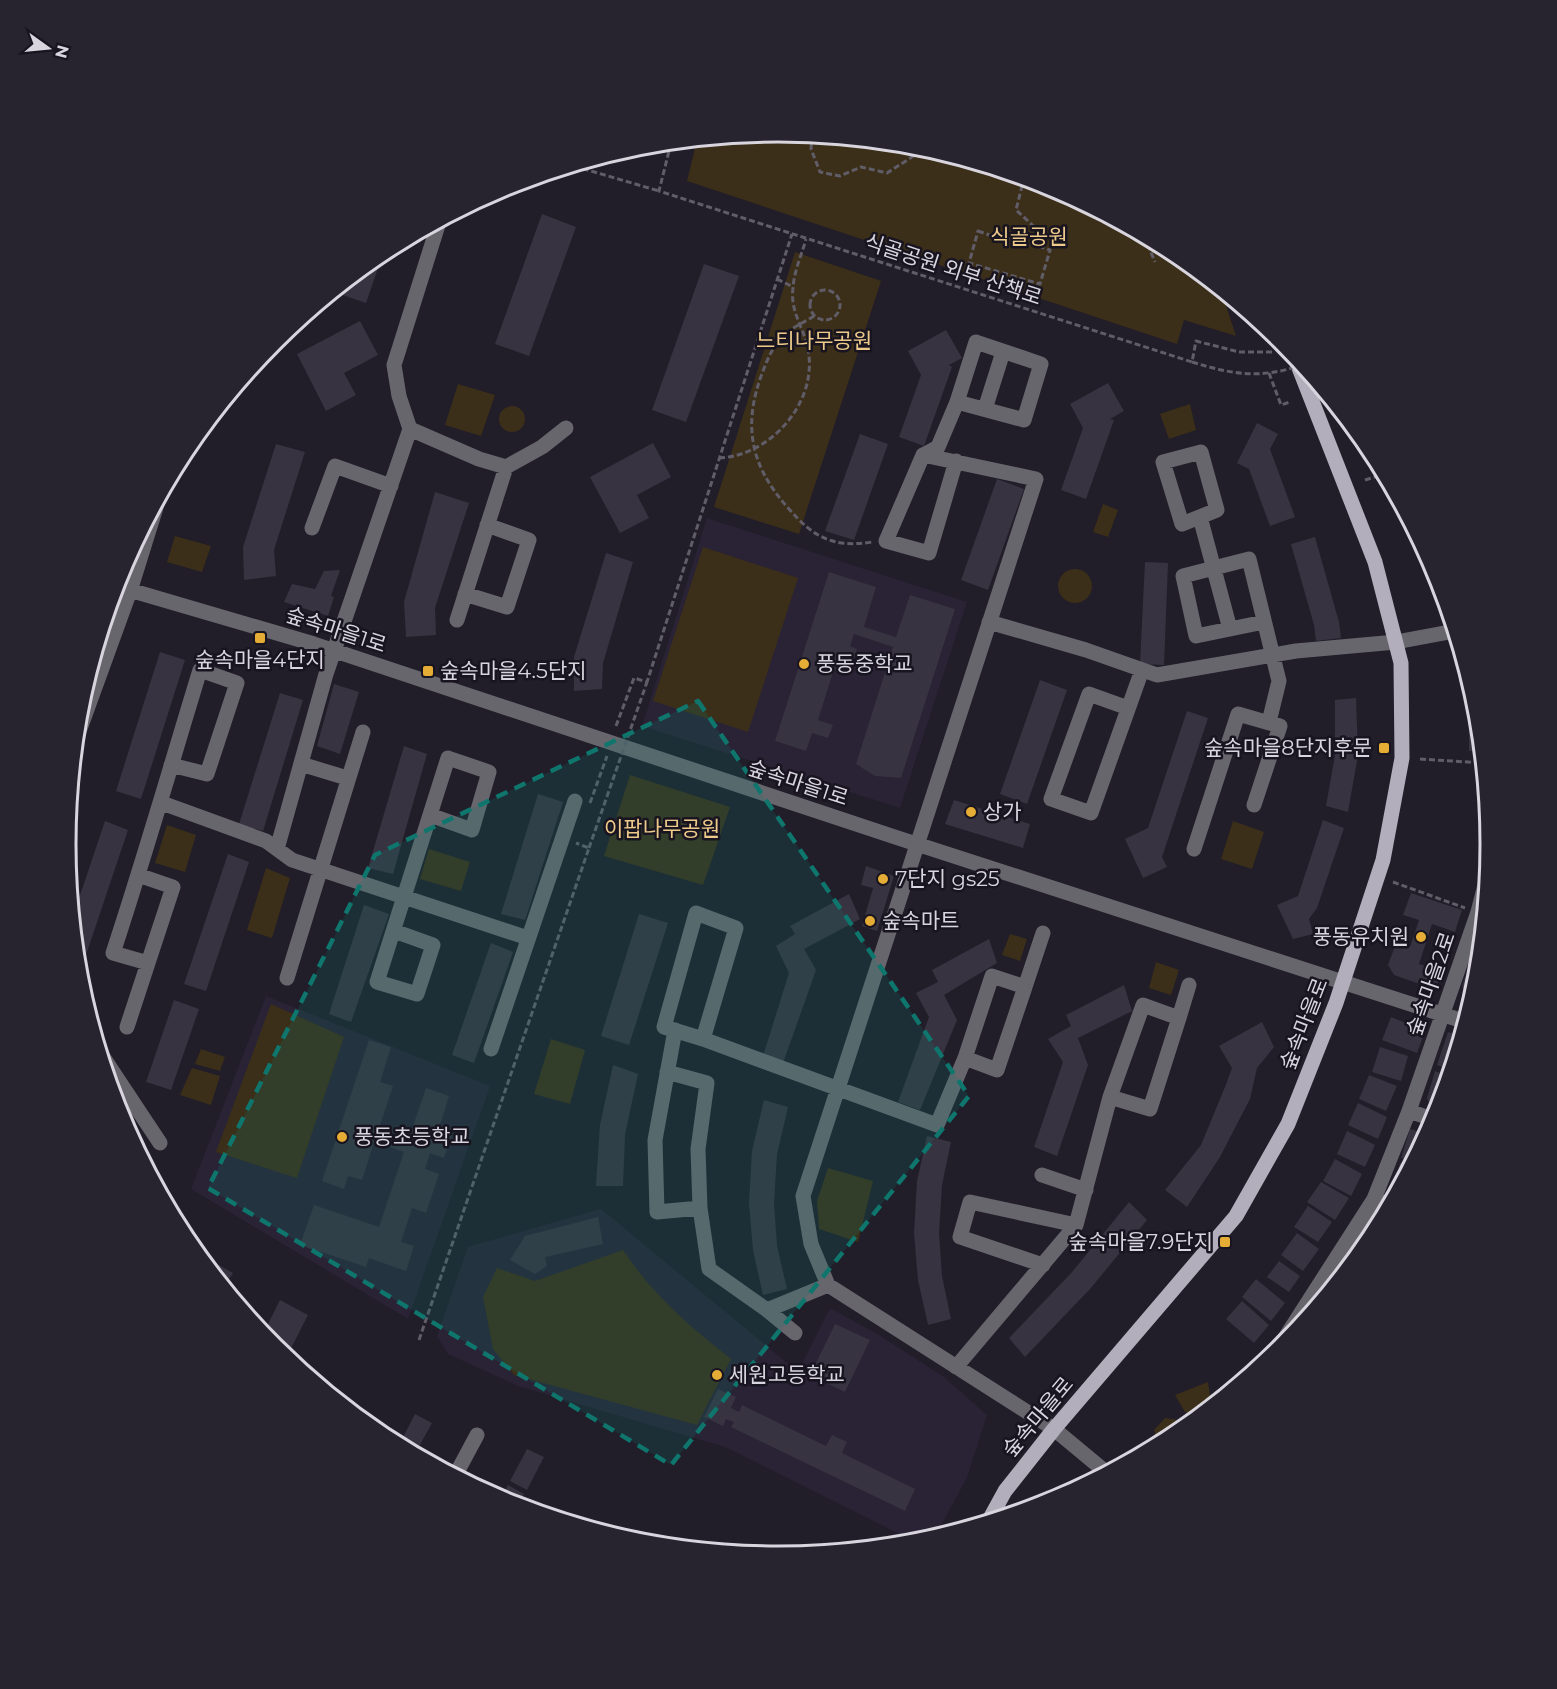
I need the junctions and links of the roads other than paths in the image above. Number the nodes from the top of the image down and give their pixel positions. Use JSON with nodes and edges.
{"nodes":[{"id":1,"x":436,"y":233,"type":"edge"},
{"id":2,"x":1003,"y":352,"type":"junction"},
{"id":3,"x":1303,"y":379,"type":"edge"},
{"id":4,"x":957,"y":402,"type":"junction"},
{"id":5,"x":985,"y":409,"type":"junction"},
{"id":6,"x":566,"y":428,"type":"dead end"},
{"id":7,"x":410,"y":429,"type":"junction"},
{"id":8,"x":923,"y":455,"type":"junction"},
{"id":9,"x":956,"y":461,"type":"junction"},
{"id":10,"x":506,"y":467,"type":"junction"},
{"id":11,"x":390,"y":486,"type":"junction"},
{"id":12,"x":1200,"y":517,"type":"junction"},
{"id":13,"x":487,"y":525,"type":"junction"},
{"id":14,"x":312,"y":528,"type":"dead end"},
{"id":15,"x":1215,"y":568,"type":"junction"},
{"id":16,"x":125,"y":590,"type":"edge"},
{"id":17,"x":465,"y":594,"type":"junction"},
{"id":18,"x":457,"y":620,"type":"dead end"},
{"id":19,"x":989,"y":622,"type":"junction"},
{"id":20,"x":1264,"y":622,"type":"junction"},
{"id":21,"x":1230,"y":629,"type":"junction"},
{"id":22,"x":1447,"y":632,"type":"edge"},
{"id":23,"x":1396,"y":642,"type":"junction"},
{"id":24,"x":334,"y":650,"type":"junction"},
{"id":25,"x":1273,"y":655,"type":"junction"},
{"id":26,"x":1142,"y":670,"type":"junction"},
{"id":27,"x":1128,"y":708,"type":"junction"},
{"id":28,"x":1269,"y":722,"type":"junction"},
{"id":29,"x":363,"y":732,"type":"dead end"},
{"id":30,"x":301,"y":764,"type":"junction"},
{"id":31,"x":171,"y":765,"type":"junction"},
{"id":32,"x":347,"y":778,"type":"junction"},
{"id":33,"x":574,"y":801,"type":"dead end"},
{"id":34,"x":162,"y":802,"type":"junction"},
{"id":35,"x":1254,"y":805,"type":"dead end"},
{"id":36,"x":430,"y":815,"type":"junction"},
{"id":37,"x":916,"y":844,"type":"junction"},
{"id":38,"x":277,"y":849,"type":"junction"},
{"id":39,"x":1194,"y":849,"type":"dead end"},
{"id":40,"x":321,"y":870,"type":"junction"},
{"id":41,"x":138,"y":875,"type":"junction"},
{"id":42,"x":404,"y":897,"type":"junction"},
{"id":43,"x":1475,"y":930,"type":"edge"},
{"id":44,"x":394,"y":931,"type":"junction"},
{"id":45,"x":1043,"y":933,"type":"dead end"},
{"id":46,"x":528,"y":938,"type":"junction"},
{"id":47,"x":148,"y":963,"type":"junction"},
{"id":48,"x":287,"y":978,"type":"dead end"},
{"id":49,"x":1343,"y":982,"type":"junction"},
{"id":50,"x":1190,"y":986,"type":"dead end"},
{"id":51,"x":1025,"y":987,"type":"junction"},
{"id":52,"x":1443,"y":1014,"type":"junction"},
{"id":53,"x":1179,"y":1018,"type":"junction"},
{"id":54,"x":1458,"y":1019,"type":"edge"},
{"id":55,"x":127,"y":1027,"type":"dead end"},
{"id":56,"x":675,"y":1030,"type":"junction"},
{"id":57,"x":703,"y":1038,"type":"junction"},
{"id":58,"x":491,"y":1049,"type":"dead end"},
{"id":59,"x":965,"y":1058,"type":"junction"},
{"id":60,"x":667,"y":1072,"type":"junction"},
{"id":61,"x":117,"y":1078,"type":"edge"},
{"id":62,"x":836,"y":1088,"type":"junction"},
{"id":63,"x":1110,"y":1097,"type":"junction"},
{"id":64,"x":1409,"y":1111,"type":"junction"},
{"id":65,"x":1425,"y":1116,"type":"edge"},
{"id":66,"x":160,"y":1143,"type":"dead end"},
{"id":67,"x":1042,"y":1175,"type":"dead end"},
{"id":68,"x":1086,"y":1190,"type":"junction"},
{"id":69,"x":1374,"y":1199,"type":"junction"},
{"id":70,"x":1383,"y":1202,"type":"edge"},
{"id":71,"x":700,"y":1208,"type":"junction"},
{"id":72,"x":1076,"y":1225,"type":"junction"},
{"id":73,"x":1043,"y":1265,"type":"junction"},
{"id":74,"x":1336,"y":1270,"type":"edge"},
{"id":75,"x":828,"y":1286,"type":"junction"},
{"id":76,"x":767,"y":1310,"type":"junction"},
{"id":77,"x":795,"y":1333,"type":"dead end"},
{"id":78,"x":956,"y":1367,"type":"junction"},
{"id":79,"x":1054,"y":1429,"type":"junction"},
{"id":80,"x":477,"y":1435,"type":"dead end"},
{"id":81,"x":1101,"y":1468,"type":"edge"},
{"id":82,"x":459,"y":1469,"type":"edge"},
{"id":83,"x":993,"y":1512,"type":"edge"}],
"edges":[{"from":1,"to":7,"type":"street"},
{"from":2,"to":4,"type":"street"},
{"from":2,"to":5,"type":"street"},
{"from":2,"to":5,"type":"street"},
{"from":3,"to":23,"type":"main road","name":"숲속마을로"},
{"from":4,"to":5,"type":"street"},
{"from":4,"to":8,"type":"street"},
{"from":6,"to":10,"type":"street"},
{"from":7,"to":10,"type":"street"},
{"from":7,"to":11,"type":"street"},
{"from":8,"to":9,"type":"street"},
{"from":8,"to":9,"type":"street"},
{"from":9,"to":19,"type":"street"},
{"from":10,"to":13,"type":"street"},
{"from":11,"to":14,"type":"street"},
{"from":11,"to":24,"type":"street"},
{"from":12,"to":12,"type":"street"},
{"from":12,"to":15,"type":"street"},
{"from":13,"to":17,"type":"street"},
{"from":13,"to":17,"type":"street"},
{"from":15,"to":20,"type":"street"},
{"from":15,"to":21,"type":"street"},
{"from":15,"to":21,"type":"street"},
{"from":16,"to":24,"type":"street","name":"숲속마을1로"},
{"from":17,"to":18,"type":"street"},
{"from":19,"to":26,"type":"street"},
{"from":19,"to":37,"type":"street"},
{"from":20,"to":21,"type":"street"},
{"from":20,"to":25,"type":"street"},
{"from":22,"to":23,"type":"street"},
{"from":23,"to":25,"type":"street"},
{"from":23,"to":49,"type":"main road","name":"숲속마을로"},
{"from":24,"to":30,"type":"street"},
{"from":24,"to":37,"type":"street","name":"숲속마을1로"},
{"from":25,"to":26,"type":"street"},
{"from":25,"to":28,"type":"street"},
{"from":26,"to":27,"type":"street"},
{"from":27,"to":27,"type":"street"},
{"from":28,"to":35,"type":"street"},
{"from":28,"to":39,"type":"street"},
{"from":29,"to":32,"type":"street"},
{"from":30,"to":32,"type":"street"},
{"from":30,"to":38,"type":"street"},
{"from":31,"to":31,"type":"street"},
{"from":31,"to":34,"type":"street"},
{"from":32,"to":40,"type":"street"},
{"from":33,"to":46,"type":"street"},
{"from":34,"to":38,"type":"street"},
{"from":34,"to":41,"type":"street"},
{"from":36,"to":36,"type":"street"},
{"from":36,"to":42,"type":"street"},
{"from":37,"to":49,"type":"street","name":"숲속마을1로"},
{"from":37,"to":62,"type":"street"},
{"from":38,"to":40,"type":"street"},
{"from":40,"to":42,"type":"street"},
{"from":40,"to":48,"type":"street"},
{"from":41,"to":47,"type":"street"},
{"from":41,"to":47,"type":"street"},
{"from":42,"to":44,"type":"street"},
{"from":42,"to":46,"type":"street"},
{"from":43,"to":52,"type":"street","name":"숲속마을2로"},
{"from":44,"to":44,"type":"street"},
{"from":45,"to":51,"type":"street"},
{"from":46,"to":58,"type":"street"},
{"from":47,"to":55,"type":"street"},
{"from":49,"to":52,"type":"street","name":"숲속마을1로"},
{"from":49,"to":79,"type":"main road","name":"숲속마을로"},
{"from":50,"to":53,"type":"street"},
{"from":51,"to":59,"type":"street"},
{"from":51,"to":59,"type":"street"},
{"from":52,"to":54,"type":"street","name":"숲속마을1로"},
{"from":52,"to":64,"type":"street","name":"숲속마을2로"},
{"from":53,"to":63,"type":"street"},
{"from":53,"to":63,"type":"street"},
{"from":56,"to":57,"type":"street"},
{"from":56,"to":57,"type":"street"},
{"from":56,"to":60,"type":"street"},
{"from":57,"to":62,"type":"street"},
{"from":59,"to":62,"type":"street"},
{"from":60,"to":71,"type":"street"},
{"from":60,"to":71,"type":"street"},
{"from":61,"to":66,"type":"street"},
{"from":62,"to":75,"type":"street"},
{"from":63,"to":68,"type":"street"},
{"from":64,"to":65,"type":"street"},
{"from":64,"to":69,"type":"street","name":"숲속마을2로"},
{"from":67,"to":68,"type":"street"},
{"from":68,"to":72,"type":"street"},
{"from":69,"to":70,"type":"street"},
{"from":69,"to":74,"type":"street","name":"숲속마을2로"},
{"from":71,"to":76,"type":"street"},
{"from":72,"to":73,"type":"street"},
{"from":72,"to":73,"type":"street"},
{"from":73,"to":78,"type":"street"},
{"from":75,"to":76,"type":"street"},
{"from":75,"to":78,"type":"street"},
{"from":76,"to":77,"type":"street"},
{"from":78,"to":79,"type":"street"},
{"from":79,"to":81,"type":"street"},
{"from":79,"to":83,"type":"main road","name":"숲속마을로"},
{"from":80,"to":82,"type":"street"}]}
